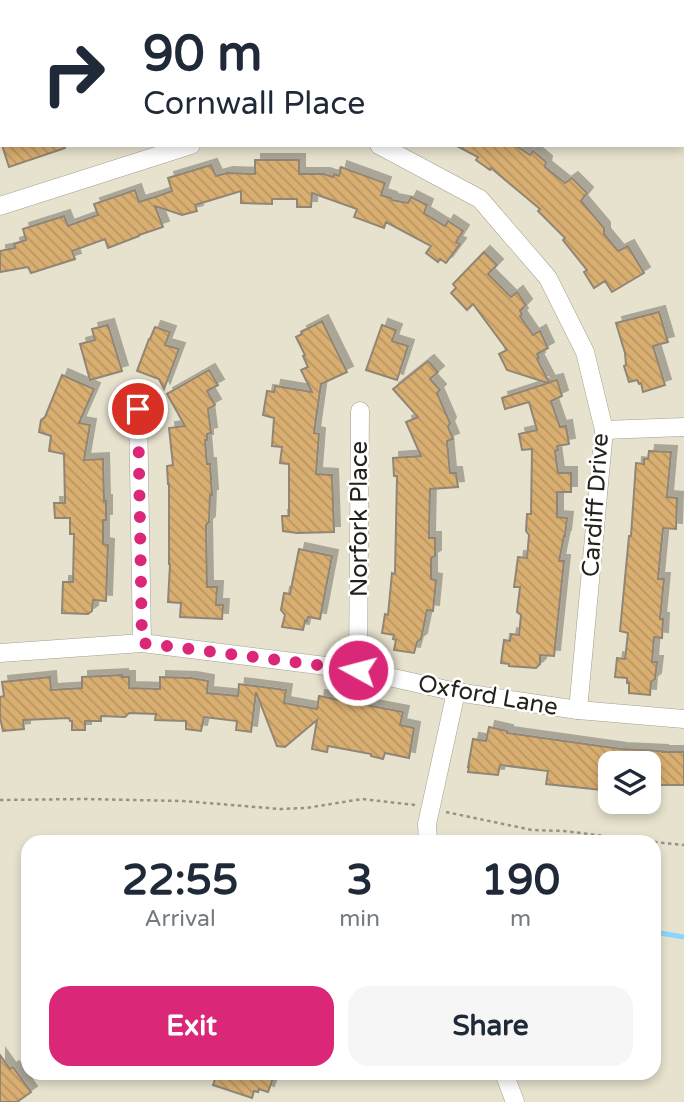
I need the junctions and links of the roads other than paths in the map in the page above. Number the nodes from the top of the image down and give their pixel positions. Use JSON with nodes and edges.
{"nodes":[{"id":1,"x":185,"y":147,"type":"edge"},
{"id":2,"x":383,"y":147,"type":"edge"},
{"id":3,"x":0,"y":206,"type":"edge"},
{"id":4,"x":138,"y":409,"type":"dead end"},
{"id":5,"x":360,"y":411,"type":"dead end"},
{"id":6,"x":684,"y":427,"type":"edge"},
{"id":7,"x":604,"y":430,"type":"junction"},
{"id":8,"x":142,"y":643,"type":"junction"},
{"id":9,"x":0,"y":653,"type":"edge"},
{"id":10,"x":358,"y":670,"type":"junction"},
{"id":11,"x":456,"y":692,"type":"junction"},
{"id":12,"x":578,"y":710,"type":"junction"},
{"id":13,"x":684,"y":719,"type":"edge"},
{"id":14,"x":427,"y":835,"type":"edge"},
{"id":15,"x":507,"y":1080,"type":"edge"},
{"id":16,"x":515,"y":1102,"type":"edge"}],
"edges":[{"from":1,"to":3,"type":"street"},
{"from":2,"to":7,"type":"street","name":"Cardiff Drive"},
{"from":4,"to":8,"type":"street"},
{"from":5,"to":10,"type":"street","name":"Norfork Place"},
{"from":6,"to":7,"type":"street"},
{"from":7,"to":12,"type":"street","name":"Cardiff Drive"},
{"from":8,"to":9,"type":"street","name":"Oxford Lane"},
{"from":8,"to":10,"type":"street","name":"Oxford Lane"},
{"from":10,"to":11,"type":"street","name":"Oxford Lane"},
{"from":11,"to":12,"type":"street","name":"Oxford Lane"},
{"from":11,"to":14,"type":"street"},
{"from":12,"to":13,"type":"street","name":"Oxford Lane"},
{"from":15,"to":16,"type":"street"}]}
